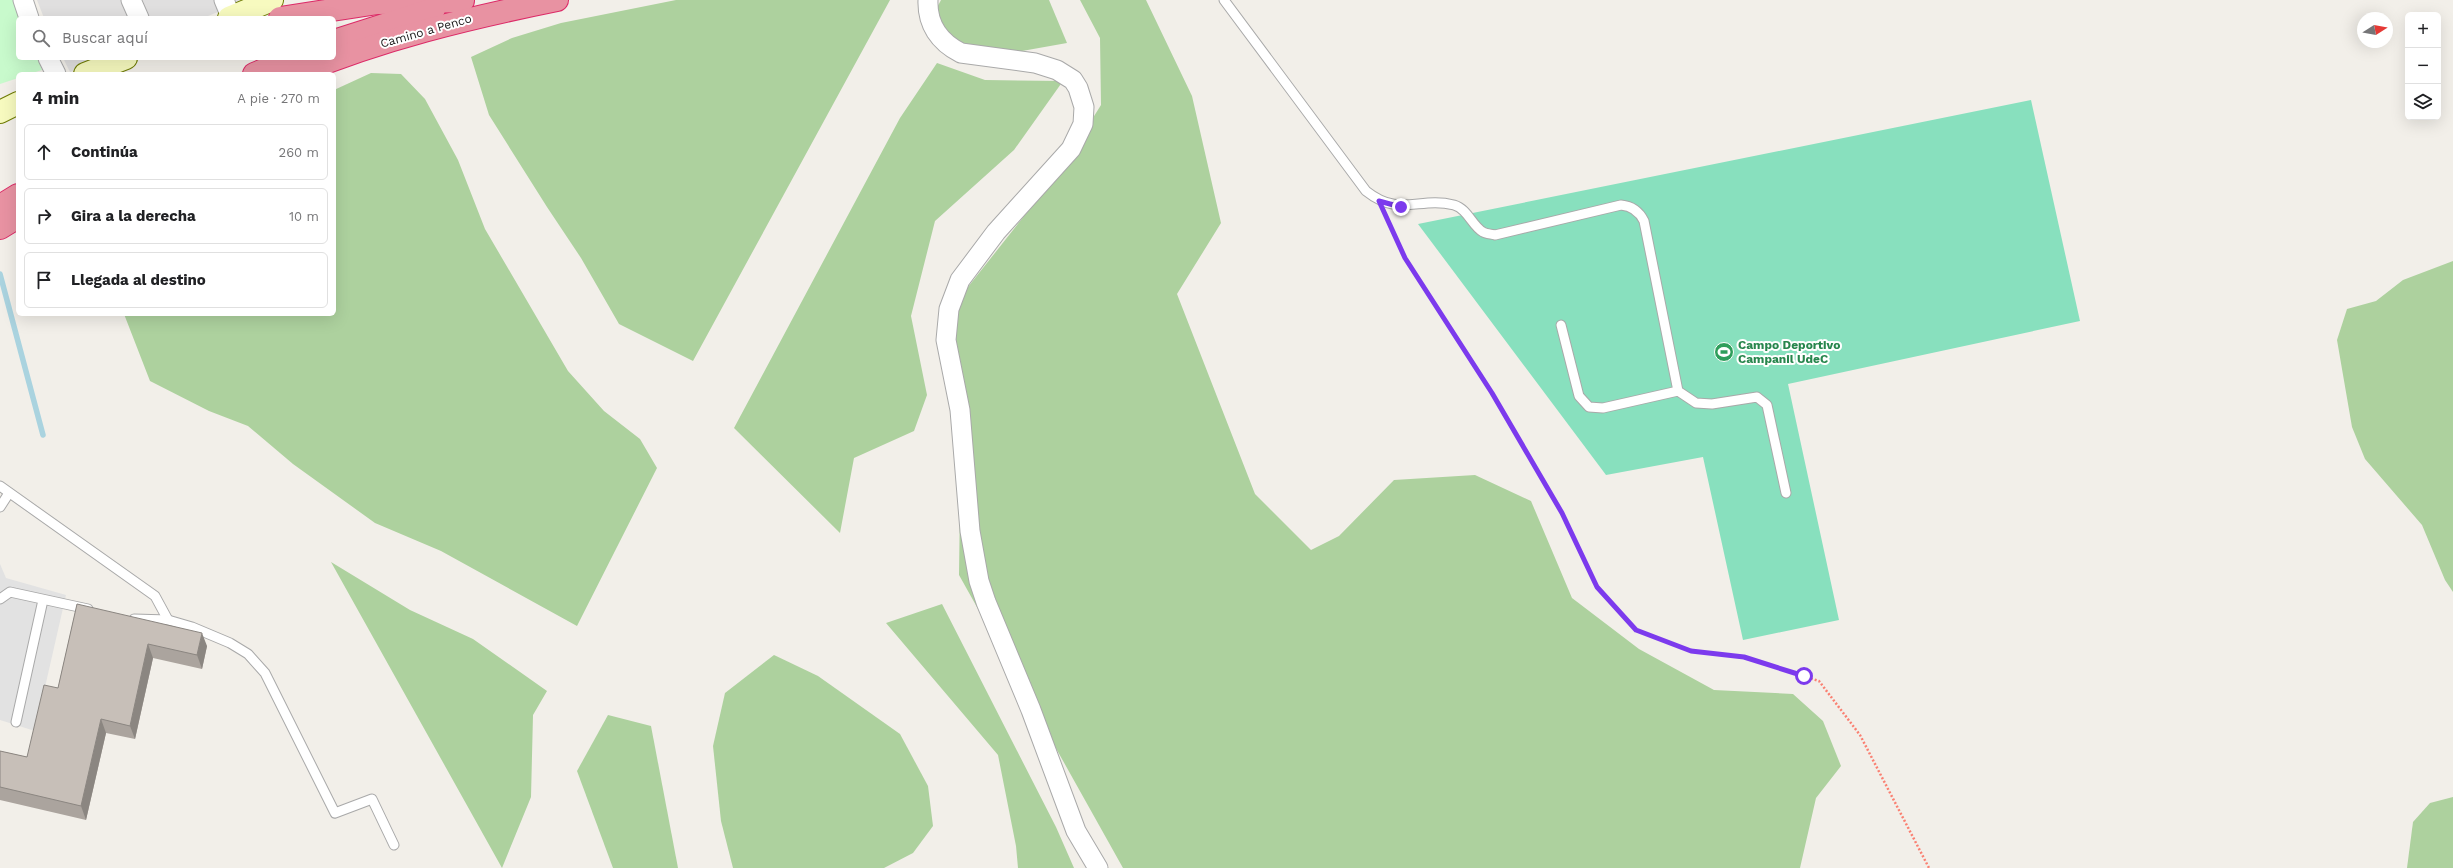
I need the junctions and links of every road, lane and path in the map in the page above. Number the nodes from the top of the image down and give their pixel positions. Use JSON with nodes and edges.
{"nodes":[{"id":1,"x":23,"y":0,"type":"edge"},
{"id":2,"x":131,"y":0,"type":"edge"},
{"id":3,"x":272,"y":0,"type":"edge"},
{"id":4,"x":465,"y":0,"type":"edge"},
{"id":5,"x":557,"y":0,"type":"edge"},
{"id":6,"x":928,"y":0,"type":"edge"},
{"id":7,"x":1224,"y":0,"type":"edge"},
{"id":8,"x":228,"y":12,"type":"edge"},
{"id":9,"x":28,"y":16,"type":"edge"},
{"id":10,"x":138,"y":16,"type":"edge"},
{"id":11,"x":293,"y":16,"type":"edge"},
{"id":12,"x":336,"y":40,"type":"edge"},
{"id":13,"x":49,"y":60,"type":"edge"},
{"id":14,"x":121,"y":60,"type":"edge"},
{"id":15,"x":287,"y":60,"type":"edge"},
{"id":16,"x":55,"y":72,"type":"edge"},
{"id":17,"x":89,"y":72,"type":"edge"},
{"id":18,"x":259,"y":72,"type":"edge"},
{"id":19,"x":303,"y":72,"type":"edge"},
{"id":20,"x":16,"y":104,"type":"edge"},
{"id":21,"x":0,"y":112,"type":"edge"},
{"id":22,"x":16,"y":196,"type":"edge"},
{"id":23,"x":1379,"y":201,"type":"junction"},
{"id":24,"x":0,"y":206,"type":"edge"},
{"id":25,"x":16,"y":218,"type":"edge"},
{"id":26,"x":0,"y":228,"type":"edge"},
{"id":27,"x":1561,"y":325,"type":"dead end"},
{"id":28,"x":1678,"y":391,"type":"junction"},
{"id":29,"x":0,"y":486,"type":"edge"},
{"id":30,"x":9,"y":493,"type":"junction"},
{"id":31,"x":1786,"y":493,"type":"dead end"},
{"id":32,"x":0,"y":507,"type":"edge"},
{"id":33,"x":0,"y":599,"type":"edge"},
{"id":34,"x":43,"y":600,"type":"junction"},
{"id":35,"x":96,"y":611,"type":"edge"},
{"id":36,"x":127,"y":618,"type":"edge"},
{"id":37,"x":168,"y":620,"type":"junction"},
{"id":38,"x":16,"y":722,"type":"dead end"},
{"id":39,"x":394,"y":845,"type":"dead end"},
{"id":40,"x":1098,"y":868,"type":"edge"},
{"id":41,"x":1929,"y":868,"type":"edge"}],
"edges":[{"from":1,"to":9,"type":"street"},
{"from":2,"to":10,"type":"street"},
{"from":3,"to":8,"type":"street"},
{"from":4,"to":11,"type":"highway"},
{"from":4,"to":12,"type":"highway","name":"Camino a Penco"},
{"from":5,"to":19,"type":"highway","name":"Camino a Penco"},
{"from":6,"to":40,"type":"street"},
{"from":7,"to":23,"type":"lane"},
{"from":13,"to":16,"type":"street"},
{"from":14,"to":17,"type":"street"},
{"from":15,"to":18,"type":"highway"},
{"from":20,"to":21,"type":"street"},
{"from":22,"to":24,"type":"highway"},
{"from":23,"to":28,"type":"lane"},
{"from":23,"to":41,"type":"path"},
{"from":25,"to":26,"type":"highway"},
{"from":27,"to":28,"type":"lane"},
{"from":28,"to":31,"type":"lane"},
{"from":29,"to":30,"type":"lane"},
{"from":30,"to":32,"type":"lane"},
{"from":30,"to":37,"type":"lane"},
{"from":33,"to":34,"type":"lane"},
{"from":34,"to":35,"type":"lane"},
{"from":34,"to":38,"type":"lane"},
{"from":36,"to":37,"type":"lane"},
{"from":37,"to":39,"type":"lane"}]}
